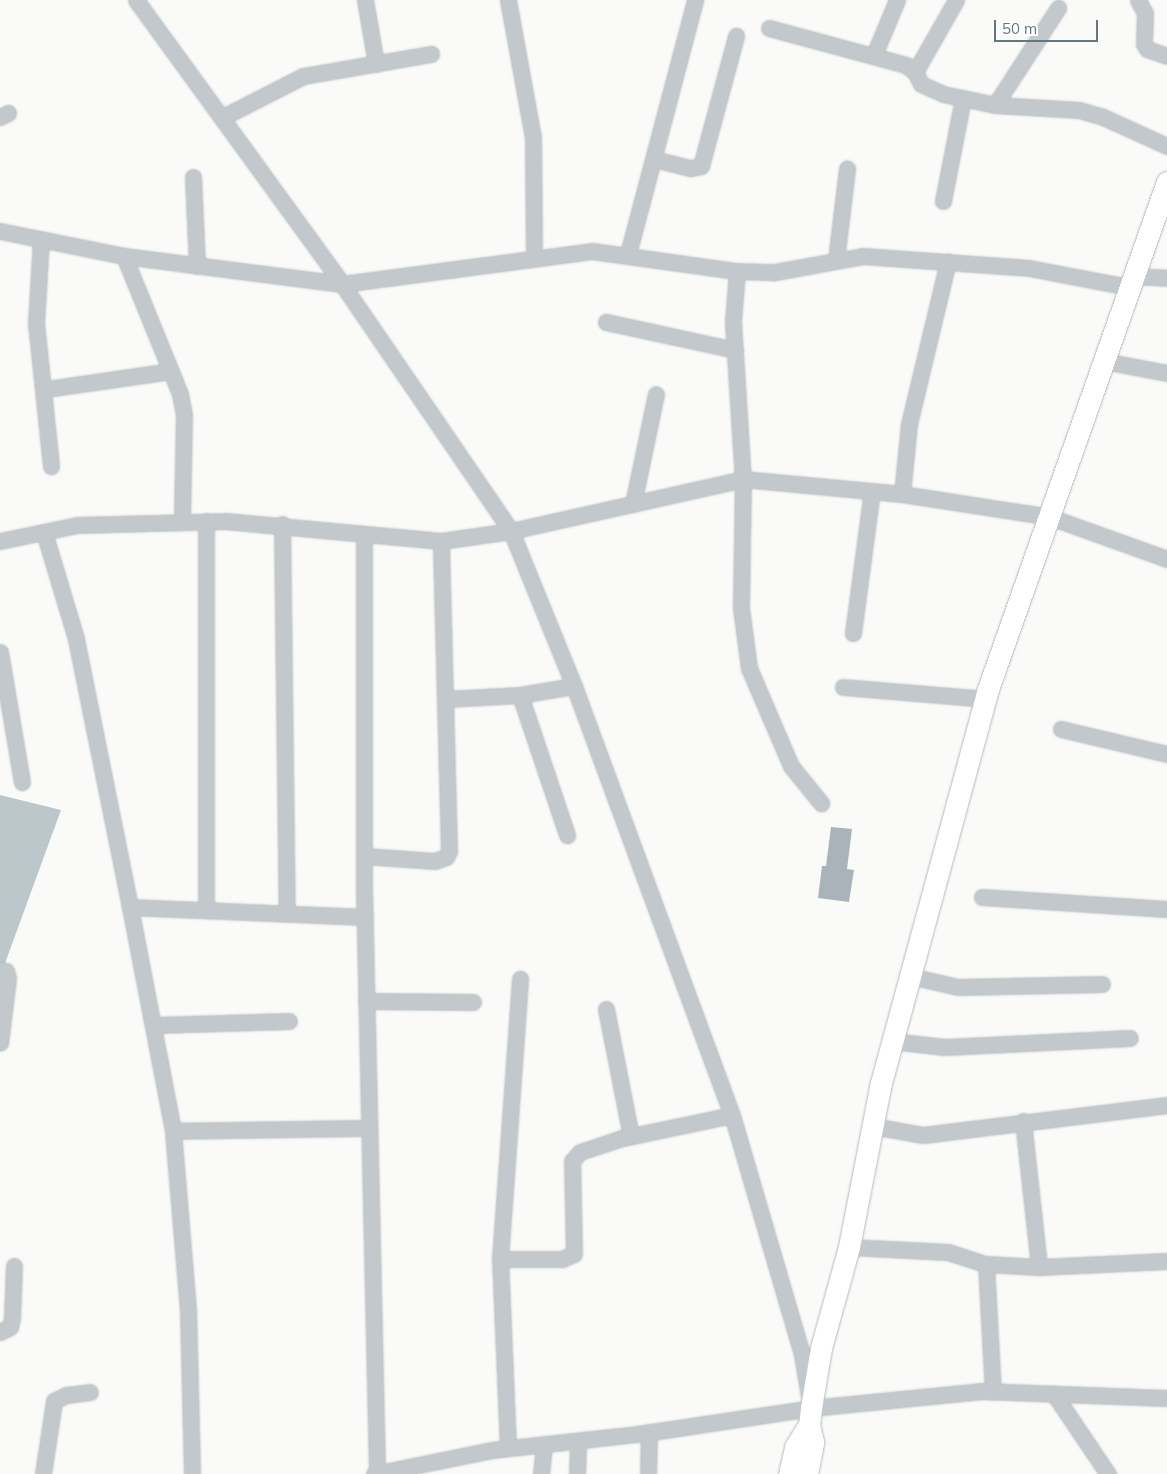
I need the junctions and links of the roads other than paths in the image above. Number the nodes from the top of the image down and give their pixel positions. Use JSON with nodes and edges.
{"nodes":[{"id":1,"x":136,"y":0,"type":"edge"},
{"id":2,"x":365,"y":0,"type":"edge"},
{"id":3,"x":508,"y":0,"type":"edge"},
{"id":4,"x":695,"y":0,"type":"edge"},
{"id":5,"x":897,"y":0,"type":"edge"},
{"id":6,"x":956,"y":0,"type":"edge"},
{"id":7,"x":1138,"y":0,"type":"edge"},
{"id":8,"x":1058,"y":8,"type":"dead end"},
{"id":9,"x":770,"y":28,"type":"dead end"},
{"id":10,"x":736,"y":36,"type":"dead end"},
{"id":11,"x":431,"y":54,"type":"dead end"},
{"id":12,"x":874,"y":55,"type":"junction"},
{"id":13,"x":1167,"y":56,"type":"edge"},
{"id":14,"x":376,"y":64,"type":"junction"},
{"id":15,"x":915,"y":72,"type":"junction"},
{"id":16,"x":964,"y":98,"type":"junction"},
{"id":17,"x":995,"y":105,"type":"junction"},
{"id":18,"x":223,"y":117,"type":"junction"},
{"id":19,"x":1167,"y":146,"type":"edge"},
{"id":20,"x":654,"y":159,"type":"junction"},
{"id":21,"x":847,"y":169,"type":"dead end"},
{"id":22,"x":193,"y":177,"type":"dead end"},
{"id":23,"x":1167,"y":182,"type":"edge"},
{"id":24,"x":943,"y":200,"type":"dead end"},
{"id":25,"x":0,"y":231,"type":"edge"},
{"id":26,"x":42,"y":239,"type":"junction"},
{"id":27,"x":628,"y":254,"type":"junction"},
{"id":28,"x":124,"y":256,"type":"junction"},
{"id":29,"x":534,"y":256,"type":"junction"},
{"id":30,"x":836,"y":260,"type":"junction"},
{"id":31,"x":948,"y":262,"type":"junction"},
{"id":32,"x":197,"y":266,"type":"junction"},
{"id":33,"x":737,"y":271,"type":"junction"},
{"id":34,"x":1167,"y":278,"type":"edge"},
{"id":35,"x":1131,"y":282,"type":"junction"},
{"id":36,"x":342,"y":284,"type":"junction"},
{"id":37,"x":606,"y":322,"type":"dead end"},
{"id":38,"x":735,"y":350,"type":"junction"},
{"id":39,"x":1104,"y":361,"type":"junction"},
{"id":40,"x":171,"y":371,"type":"junction"},
{"id":41,"x":1167,"y":373,"type":"edge"},
{"id":42,"x":46,"y":389,"type":"junction"},
{"id":43,"x":656,"y":394,"type":"dead end"},
{"id":44,"x":51,"y":466,"type":"dead end"},
{"id":45,"x":743,"y":479,"type":"junction"},
{"id":46,"x":872,"y":491,"type":"junction"},
{"id":47,"x":902,"y":494,"type":"junction"},
{"id":48,"x":633,"y":504,"type":"junction"},
{"id":49,"x":1050,"y":517,"type":"junction"},
{"id":50,"x":206,"y":521,"type":"junction"},
{"id":51,"x":182,"y":522,"type":"junction"},
{"id":52,"x":282,"y":524,"type":"junction"},
{"id":53,"x":511,"y":531,"type":"junction"},
{"id":54,"x":44,"y":532,"type":"junction"},
{"id":55,"x":364,"y":534,"type":"junction"},
{"id":56,"x":0,"y":541,"type":"edge"},
{"id":57,"x":441,"y":541,"type":"junction"},
{"id":58,"x":1167,"y":560,"type":"edge"},
{"id":59,"x":853,"y":633,"type":"dead end"},
{"id":60,"x":0,"y":652,"type":"edge"},
{"id":61,"x":574,"y":686,"type":"junction"},
{"id":62,"x":843,"y":687,"type":"dead end"},
{"id":63,"x":520,"y":695,"type":"junction"},
{"id":64,"x":446,"y":699,"type":"junction"},
{"id":65,"x":985,"y":699,"type":"junction"},
{"id":66,"x":1061,"y":729,"type":"dead end"},
{"id":67,"x":1167,"y":754,"type":"edge"},
{"id":68,"x":22,"y":782,"type":"dead end"},
{"id":69,"x":821,"y":803,"type":"dead end"},
{"id":70,"x":567,"y":835,"type":"dead end"},
{"id":71,"x":364,"y":856,"type":"junction"},
{"id":72,"x":982,"y":898,"type":"dead end"},
{"id":73,"x":130,"y":907,"type":"junction"},
{"id":74,"x":1167,"y":909,"type":"edge"},
{"id":75,"x":206,"y":910,"type":"junction"},
{"id":76,"x":286,"y":913,"type":"junction"},
{"id":77,"x":365,"y":918,"type":"junction"},
{"id":78,"x":0,"y":970,"type":"edge"},
{"id":79,"x":910,"y":976,"type":"junction"},
{"id":80,"x":520,"y":979,"type":"dead end"},
{"id":81,"x":1102,"y":984,"type":"dead end"},
{"id":82,"x":366,"y":1001,"type":"junction"},
{"id":83,"x":473,"y":1002,"type":"dead end"},
{"id":84,"x":606,"y":1009,"type":"dead end"},
{"id":85,"x":289,"y":1021,"type":"dead end"},
{"id":86,"x":154,"y":1025,"type":"junction"},
{"id":87,"x":1130,"y":1038,"type":"dead end"},
{"id":88,"x":892,"y":1041,"type":"junction"},
{"id":89,"x":0,"y":1043,"type":"edge"},
{"id":90,"x":1167,"y":1105,"type":"edge"},
{"id":91,"x":732,"y":1115,"type":"junction"},
{"id":92,"x":1024,"y":1121,"type":"junction"},
{"id":93,"x":872,"y":1126,"type":"junction"},
{"id":94,"x":369,"y":1128,"type":"junction"},
{"id":95,"x":173,"y":1131,"type":"junction"},
{"id":96,"x":631,"y":1136,"type":"junction"},
{"id":97,"x":848,"y":1247,"type":"junction"},
{"id":98,"x":500,"y":1259,"type":"junction"},
{"id":99,"x":1167,"y":1261,"type":"edge"},
{"id":100,"x":986,"y":1264,"type":"junction"},
{"id":101,"x":14,"y":1266,"type":"dead end"},
{"id":102,"x":1039,"y":1267,"type":"junction"},
{"id":103,"x":0,"y":1332,"type":"edge"},
{"id":104,"x":90,"y":1392,"type":"dead end"},
{"id":105,"x":993,"y":1392,"type":"junction"},
{"id":106,"x":1054,"y":1394,"type":"junction"},
{"id":107,"x":1167,"y":1398,"type":"edge"},
{"id":108,"x":810,"y":1417,"type":"junction"},
{"id":109,"x":650,"y":1432,"type":"junction"},
{"id":110,"x":578,"y":1440,"type":"junction"},
{"id":111,"x":544,"y":1444,"type":"junction"},
{"id":112,"x":508,"y":1448,"type":"junction"},
{"id":113,"x":43,"y":1474,"type":"edge"},
{"id":114,"x":192,"y":1474,"type":"edge"},
{"id":115,"x":376,"y":1474,"type":"edge"},
{"id":116,"x":542,"y":1474,"type":"edge"},
{"id":117,"x":577,"y":1474,"type":"edge"},
{"id":118,"x":648,"y":1474,"type":"edge"},
{"id":119,"x":789,"y":1474,"type":"edge"},
{"id":120,"x":807,"y":1474,"type":"edge"},
{"id":121,"x":1108,"y":1474,"type":"edge"}],
"edges":[{"from":1,"to":18,"type":"street"},
{"from":2,"to":14,"type":"street"},
{"from":3,"to":29,"type":"street"},
{"from":4,"to":20,"type":"street"},
{"from":5,"to":12,"type":"street"},
{"from":6,"to":15,"type":"street"},
{"from":7,"to":13,"type":"street"},
{"from":8,"to":17,"type":"street"},
{"from":9,"to":12,"type":"street"},
{"from":10,"to":20,"type":"street"},
{"from":11,"to":14,"type":"street"},
{"from":12,"to":15,"type":"street"},
{"from":14,"to":18,"type":"street"},
{"from":15,"to":16,"type":"street"},
{"from":16,"to":17,"type":"street"},
{"from":16,"to":24,"type":"street"},
{"from":17,"to":19,"type":"street"},
{"from":18,"to":36,"type":"street"},
{"from":20,"to":27,"type":"street"},
{"from":21,"to":30,"type":"street"},
{"from":22,"to":32,"type":"street"},
{"from":23,"to":35,"type":"street"},
{"from":25,"to":26,"type":"street"},
{"from":26,"to":28,"type":"street"},
{"from":26,"to":42,"type":"street"},
{"from":27,"to":29,"type":"street"},
{"from":27,"to":33,"type":"street"},
{"from":28,"to":32,"type":"street"},
{"from":28,"to":40,"type":"street"},
{"from":29,"to":36,"type":"street"},
{"from":30,"to":31,"type":"street"},
{"from":30,"to":33,"type":"street"},
{"from":31,"to":35,"type":"street"},
{"from":31,"to":47,"type":"street"},
{"from":32,"to":36,"type":"street"},
{"from":33,"to":38,"type":"street"},
{"from":34,"to":35,"type":"street"},
{"from":35,"to":39,"type":"street"},
{"from":36,"to":53,"type":"street"},
{"from":37,"to":38,"type":"street"},
{"from":38,"to":45,"type":"street"},
{"from":39,"to":41,"type":"street"},
{"from":39,"to":49,"type":"street"},
{"from":40,"to":42,"type":"street"},
{"from":40,"to":51,"type":"street"},
{"from":42,"to":44,"type":"street"},
{"from":43,"to":48,"type":"street"},
{"from":45,"to":46,"type":"street"},
{"from":45,"to":48,"type":"street"},
{"from":45,"to":69,"type":"street"},
{"from":46,"to":47,"type":"street"},
{"from":46,"to":59,"type":"street"},
{"from":47,"to":49,"type":"street"},
{"from":48,"to":53,"type":"street"},
{"from":49,"to":58,"type":"street"},
{"from":49,"to":65,"type":"street"},
{"from":50,"to":51,"type":"street"},
{"from":50,"to":52,"type":"street"},
{"from":50,"to":75,"type":"street"},
{"from":51,"to":54,"type":"street"},
{"from":52,"to":55,"type":"street"},
{"from":52,"to":76,"type":"street"},
{"from":53,"to":57,"type":"street"},
{"from":53,"to":61,"type":"street"},
{"from":54,"to":56,"type":"street"},
{"from":54,"to":73,"type":"street"},
{"from":55,"to":57,"type":"street"},
{"from":55,"to":71,"type":"street"},
{"from":57,"to":64,"type":"street"},
{"from":60,"to":68,"type":"street"},
{"from":61,"to":63,"type":"street"},
{"from":61,"to":91,"type":"street"},
{"from":62,"to":65,"type":"street"},
{"from":63,"to":64,"type":"street"},
{"from":63,"to":70,"type":"street"},
{"from":64,"to":71,"type":"street"},
{"from":65,"to":79,"type":"street"},
{"from":66,"to":67,"type":"street"},
{"from":71,"to":77,"type":"street"},
{"from":72,"to":74,"type":"street"},
{"from":73,"to":75,"type":"street"},
{"from":73,"to":86,"type":"street"},
{"from":75,"to":76,"type":"street"},
{"from":76,"to":77,"type":"street"},
{"from":77,"to":82,"type":"street"},
{"from":78,"to":89,"type":"street"},
{"from":79,"to":81,"type":"street"},
{"from":79,"to":88,"type":"street"},
{"from":80,"to":98,"type":"street"},
{"from":82,"to":83,"type":"street"},
{"from":82,"to":94,"type":"street"},
{"from":84,"to":96,"type":"street"},
{"from":85,"to":86,"type":"street"},
{"from":86,"to":95,"type":"street"},
{"from":87,"to":88,"type":"street"},
{"from":88,"to":93,"type":"street"},
{"from":90,"to":92,"type":"street"},
{"from":91,"to":96,"type":"street"},
{"from":91,"to":108,"type":"street"},
{"from":92,"to":93,"type":"street"},
{"from":92,"to":102,"type":"street"},
{"from":93,"to":97,"type":"street"},
{"from":94,"to":95,"type":"street"},
{"from":94,"to":115,"type":"street"},
{"from":95,"to":114,"type":"street"},
{"from":96,"to":98,"type":"street"},
{"from":97,"to":100,"type":"street"},
{"from":97,"to":108,"type":"street"},
{"from":98,"to":112,"type":"street"},
{"from":99,"to":102,"type":"street"},
{"from":100,"to":102,"type":"street"},
{"from":100,"to":105,"type":"street"},
{"from":101,"to":103,"type":"street"},
{"from":104,"to":113,"type":"street"},
{"from":105,"to":106,"type":"street"},
{"from":105,"to":108,"type":"street"},
{"from":106,"to":107,"type":"street"},
{"from":106,"to":121,"type":"street"},
{"from":108,"to":109,"type":"street"},
{"from":108,"to":119,"type":"street"},
{"from":108,"to":120,"type":"street"},
{"from":109,"to":110,"type":"street"},
{"from":109,"to":118,"type":"street"},
{"from":110,"to":111,"type":"street"},
{"from":110,"to":117,"type":"street"},
{"from":111,"to":112,"type":"street"},
{"from":111,"to":116,"type":"street"},
{"from":112,"to":115,"type":"street"}]}
